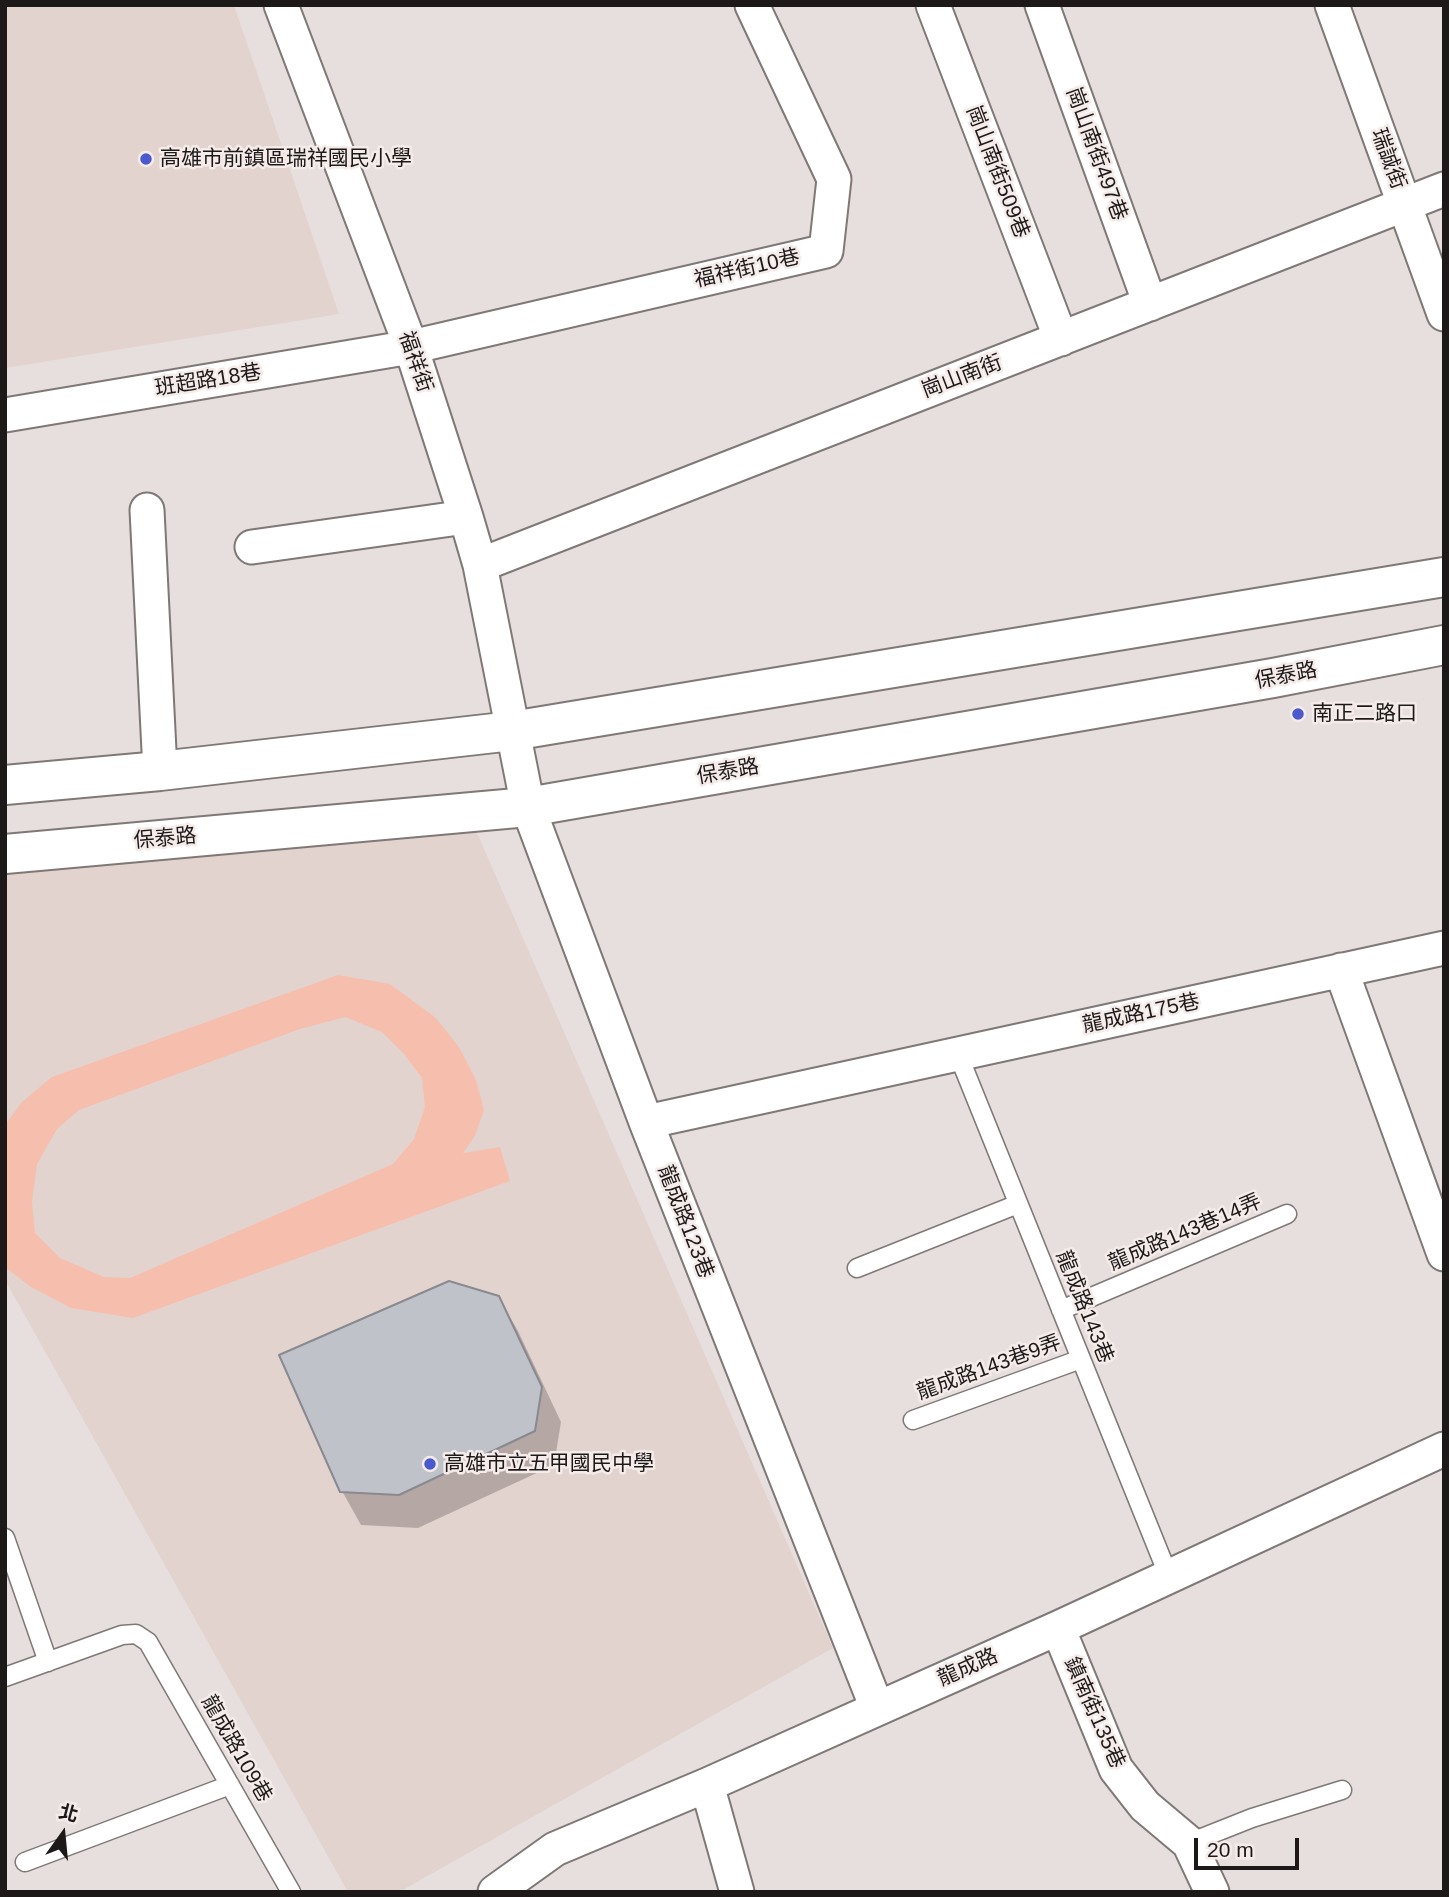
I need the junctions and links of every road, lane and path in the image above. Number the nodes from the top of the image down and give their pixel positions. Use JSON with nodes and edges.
{"nodes":[{"id":1,"x":281,"y":5,"type":"edge"},
{"id":2,"x":752,"y":5,"type":"edge"},
{"id":3,"x":933,"y":5,"type":"edge"},
{"id":4,"x":1042,"y":5,"type":"edge"},
{"id":5,"x":1332,"y":5,"type":"edge"},
{"id":6,"x":1444,"y":189,"type":"edge"},
{"id":7,"x":1404,"y":205,"type":"junction"},
{"id":8,"x":1150,"y":304,"type":"junction"},
{"id":9,"x":1444,"y":314,"type":"edge"},
{"id":10,"x":1061,"y":339,"type":"junction"},
{"id":11,"x":411,"y":347,"type":"junction"},
{"id":12,"x":5,"y":415,"type":"edge"},
{"id":13,"x":147,"y":510,"type":"dead end"},
{"id":14,"x":466,"y":517,"type":"junction"},
{"id":15,"x":252,"y":547,"type":"dead end"},
{"id":16,"x":480,"y":565,"type":"junction"},
{"id":17,"x":1444,"y":577,"type":"edge"},
{"id":18,"x":1444,"y":645,"type":"edge"},
{"id":19,"x":512,"y":731,"type":"junction"},
{"id":20,"x":160,"y":771,"type":"junction"},
{"id":21,"x":5,"y":785,"type":"edge"},
{"id":22,"x":528,"y":807,"type":"junction"},
{"id":23,"x":5,"y":854,"type":"edge"},
{"id":24,"x":1444,"y":948,"type":"edge"},
{"id":25,"x":1341,"y":970,"type":"junction"},
{"id":26,"x":958,"y":1054,"type":"junction"},
{"id":27,"x":646,"y":1122,"type":"junction"},
{"id":28,"x":1018,"y":1204,"type":"junction"},
{"id":29,"x":1287,"y":1214,"type":"dead end"},
{"id":30,"x":1444,"y":1254,"type":"edge"},
{"id":31,"x":857,"y":1268,"type":"dead end"},
{"id":32,"x":1061,"y":1310,"type":"junction"},
{"id":33,"x":1081,"y":1359,"type":"junction"},
{"id":34,"x":913,"y":1420,"type":"dead end"},
{"id":35,"x":1444,"y":1449,"type":"edge"},
{"id":36,"x":5,"y":1538,"type":"edge"},
{"id":37,"x":1169,"y":1577,"type":"junction"},
{"id":38,"x":1058,"y":1628,"type":"junction"},
{"id":39,"x":48,"y":1662,"type":"junction"},
{"id":40,"x":5,"y":1677,"type":"edge"},
{"id":41,"x":877,"y":1708,"type":"junction"},
{"id":42,"x":230,"y":1785,"type":"junction"},
{"id":43,"x":707,"y":1785,"type":"junction"},
{"id":44,"x":1342,"y":1790,"type":"dead end"},
{"id":45,"x":1189,"y":1843,"type":"junction"},
{"id":46,"x":26,"y":1862,"type":"dead end"},
{"id":47,"x":291,"y":1892,"type":"edge"},
{"id":48,"x":495,"y":1892,"type":"edge"},
{"id":49,"x":737,"y":1892,"type":"edge"},
{"id":50,"x":1212,"y":1892,"type":"edge"}],
"edges":[{"from":1,"to":11,"type":"street","name":"福祥街"},
{"from":2,"to":11,"type":"street","name":"福祥街10巷"},
{"from":3,"to":10,"type":"street","name":"崗山南街509巷"},
{"from":4,"to":8,"type":"street","name":"崗山南街497巷"},
{"from":5,"to":7,"type":"street","name":"瑞誠街"},
{"from":6,"to":7,"type":"street","name":"崗山南街"},
{"from":7,"to":8,"type":"street","name":"崗山南街"},
{"from":7,"to":9,"type":"street","name":"瑞誠街"},
{"from":8,"to":10,"type":"street","name":"崗山南街"},
{"from":10,"to":16,"type":"street","name":"崗山南街"},
{"from":11,"to":12,"type":"street","name":"班超路18巷"},
{"from":11,"to":14,"type":"street","name":"福祥街"},
{"from":13,"to":20,"type":"street"},
{"from":14,"to":15,"type":"street"},
{"from":14,"to":16,"type":"street","name":"福祥街"},
{"from":16,"to":19,"type":"street","name":"福祥街"},
{"from":17,"to":19,"type":"street"},
{"from":18,"to":22,"type":"street","name":"保泰路"},
{"from":19,"to":20,"type":"street"},
{"from":19,"to":22,"type":"street","name":"龍成路123巷"},
{"from":20,"to":21,"type":"street"},
{"from":22,"to":23,"type":"street","name":"保泰路"},
{"from":22,"to":27,"type":"street","name":"龍成路123巷"},
{"from":24,"to":25,"type":"street","name":"龍成路175巷"},
{"from":25,"to":26,"type":"street","name":"龍成路175巷"},
{"from":25,"to":30,"type":"street"},
{"from":26,"to":27,"type":"street","name":"龍成路175巷"},
{"from":26,"to":28,"type":"lane","name":"龍成路143巷"},
{"from":27,"to":41,"type":"street","name":"龍成路123巷"},
{"from":28,"to":31,"type":"lane"},
{"from":28,"to":32,"type":"lane","name":"龍成路143巷"},
{"from":29,"to":32,"type":"lane","name":"龍成路143巷14弄"},
{"from":32,"to":33,"type":"lane","name":"龍成路143巷"},
{"from":33,"to":34,"type":"lane","name":"龍成路143巷9弄"},
{"from":33,"to":37,"type":"lane","name":"龍成路143巷"},
{"from":35,"to":37,"type":"street","name":"龍成路"},
{"from":36,"to":39,"type":"lane"},
{"from":37,"to":38,"type":"street","name":"龍成路"},
{"from":38,"to":41,"type":"street","name":"龍成路"},
{"from":38,"to":45,"type":"street","name":"鎮南街135巷"},
{"from":39,"to":40,"type":"lane"},
{"from":39,"to":42,"type":"lane","name":"龍成路109巷"},
{"from":41,"to":43,"type":"street","name":"龍成路"},
{"from":42,"to":46,"type":"lane"},
{"from":42,"to":47,"type":"lane","name":"龍成路109巷"},
{"from":43,"to":48,"type":"street","name":"龍成路"},
{"from":43,"to":49,"type":"street"},
{"from":44,"to":45,"type":"lane"},
{"from":45,"to":50,"type":"street","name":"鎮南街135巷"}]}
